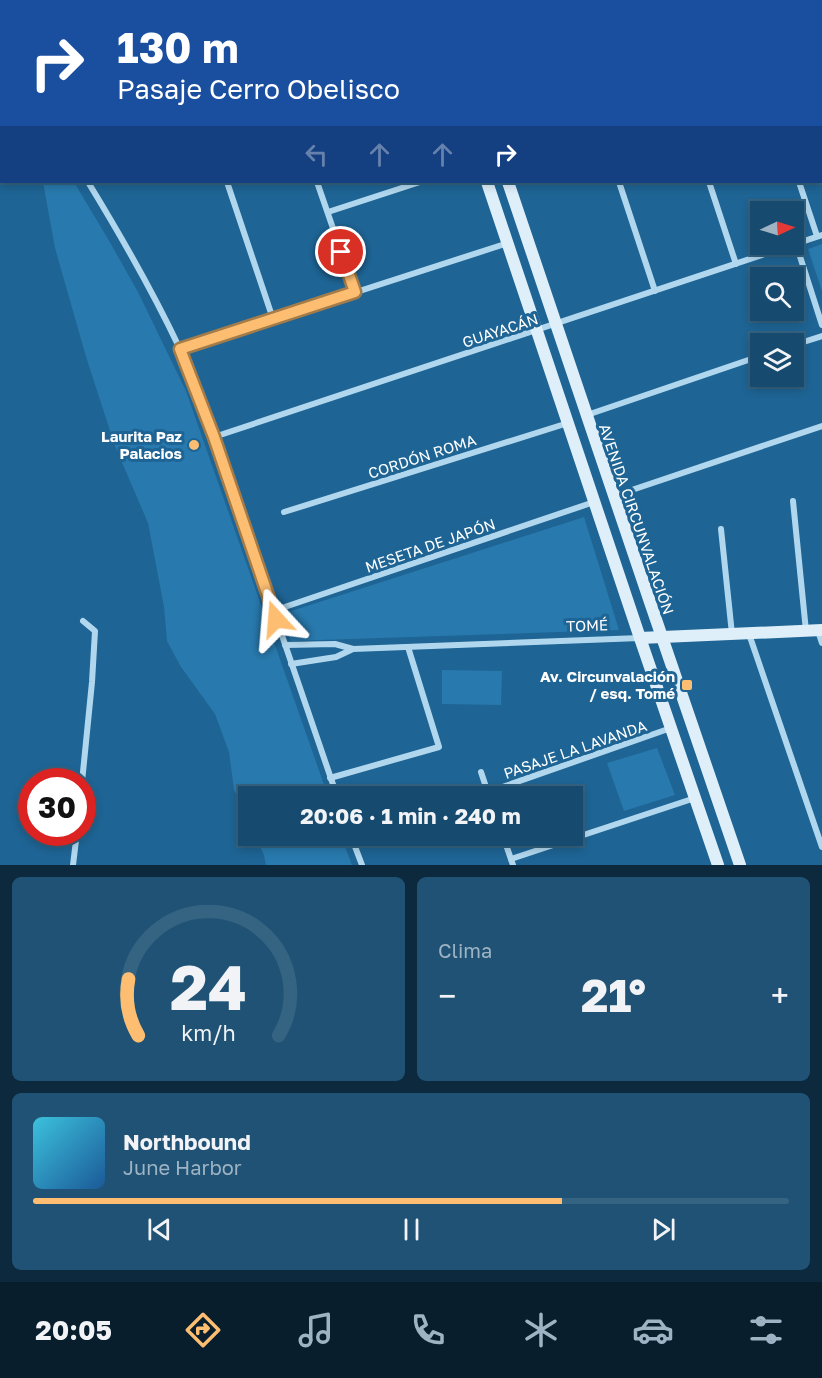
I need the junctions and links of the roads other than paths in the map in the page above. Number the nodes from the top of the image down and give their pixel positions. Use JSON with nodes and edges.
{"nodes":[{"id":1,"x":89,"y":183,"type":"edge"},
{"id":2,"x":226,"y":183,"type":"edge"},
{"id":3,"x":317,"y":183,"type":"edge"},
{"id":4,"x":417,"y":183,"type":"edge"},
{"id":5,"x":487,"y":183,"type":"edge"},
{"id":6,"x":508,"y":183,"type":"edge"},
{"id":7,"x":619,"y":183,"type":"edge"},
{"id":8,"x":709,"y":183,"type":"edge"},
{"id":9,"x":799,"y":183,"type":"edge"},
{"id":10,"x":328,"y":213,"type":"junction"},
{"id":11,"x":820,"y":236,"type":"edge"},
{"id":12,"x":804,"y":241,"type":"edge"},
{"id":13,"x":508,"y":243,"type":"junction"},
{"id":14,"x":763,"y":255,"type":"edge"},
{"id":15,"x":800,"y":255,"type":"edge"},
{"id":16,"x":736,"y":264,"type":"junction"},
{"id":17,"x":655,"y":291,"type":"junction"},
{"id":18,"x":355,"y":292,"type":"junction"},
{"id":19,"x":273,"y":319,"type":"junction"},
{"id":20,"x":556,"y":324,"type":"junction"},
{"id":21,"x":822,"y":325,"type":"edge"},
{"id":22,"x":537,"y":331,"type":"junction"},
{"id":23,"x":822,"y":336,"type":"edge"},
{"id":24,"x":804,"y":342,"type":"edge"},
{"id":25,"x":180,"y":349,"type":"junction"},
{"id":26,"x":750,"y":359,"type":"edge"},
{"id":27,"x":587,"y":415,"type":"junction"},
{"id":28,"x":568,"y":423,"type":"junction"},
{"id":29,"x":822,"y":426,"type":"edge"},
{"id":30,"x":214,"y":437,"type":"junction"},
{"id":31,"x":614,"y":496,"type":"junction"},
{"id":32,"x":793,"y":501,"type":"dead end"},
{"id":33,"x":594,"y":502,"type":"junction"},
{"id":34,"x":284,"y":512,"type":"dead end"},
{"id":35,"x":722,"y":529,"type":"dead end"},
{"id":36,"x":273,"y":610,"type":"junction"},
{"id":37,"x":83,"y":621,"type":"dead end"},
{"id":38,"x":732,"y":634,"type":"junction"},
{"id":39,"x":749,"y":634,"type":"junction"},
{"id":40,"x":817,"y":634,"type":"edge"},
{"id":41,"x":662,"y":637,"type":"junction"},
{"id":42,"x":640,"y":638,"type":"junction"},
{"id":43,"x":285,"y":645,"type":"junction"},
{"id":44,"x":408,"y":647,"type":"junction"},
{"id":45,"x":353,"y":649,"type":"junction"},
{"id":46,"x":291,"y":664,"type":"junction"},
{"id":47,"x":671,"y":728,"type":"junction"},
{"id":48,"x":83,"y":768,"type":"edge"},
{"id":49,"x":481,"y":772,"type":"dead end"},
{"id":50,"x":330,"y":778,"type":"junction"},
{"id":51,"x":333,"y":786,"type":"edge"},
{"id":52,"x":485,"y":786,"type":"edge"},
{"id":53,"x":510,"y":786,"type":"edge"},
{"id":54,"x":695,"y":798,"type":"junction"},
{"id":55,"x":75,"y":846,"type":"edge"},
{"id":56,"x":355,"y":846,"type":"edge"},
{"id":57,"x":506,"y":846,"type":"edge"},
{"id":58,"x":822,"y":847,"type":"edge"},
{"id":59,"x":512,"y":862,"type":"edge"},
{"id":60,"x":73,"y":865,"type":"edge"},
{"id":61,"x":362,"y":865,"type":"edge"},
{"id":62,"x":718,"y":865,"type":"edge"},
{"id":63,"x":740,"y":865,"type":"edge"}],
"edges":[{"from":1,"to":25,"type":"street"},
{"from":2,"to":19,"type":"street"},
{"from":3,"to":10,"type":"street"},
{"from":4,"to":10,"type":"street"},
{"from":5,"to":13,"type":"street"},
{"from":6,"to":20,"type":"street","name":"AVENIDA CIRCUNVALACIÓN"},
{"from":7,"to":17,"type":"street"},
{"from":8,"to":16,"type":"street"},
{"from":9,"to":11,"type":"street"},
{"from":10,"to":18,"type":"street"},
{"from":11,"to":12,"type":"street","name":"GUAYACÁN"},
{"from":13,"to":18,"type":"street"},
{"from":13,"to":22,"type":"street"},
{"from":14,"to":16,"type":"street","name":"GUAYACÁN"},
{"from":15,"to":21,"type":"street"},
{"from":16,"to":17,"type":"street","name":"GUAYACÁN"},
{"from":17,"to":20,"type":"street","name":"GUAYACÁN"},
{"from":18,"to":19,"type":"street"},
{"from":19,"to":25,"type":"street"},
{"from":20,"to":22,"type":"street","name":"GUAYACÁN"},
{"from":20,"to":27,"type":"street","name":"AVENIDA CIRCUNVALACIÓN"},
{"from":22,"to":28,"type":"street"},
{"from":22,"to":30,"type":"street","name":"GUAYACÁN"},
{"from":23,"to":24,"type":"street"},
{"from":25,"to":30,"type":"street"},
{"from":26,"to":27,"type":"street"},
{"from":27,"to":31,"type":"street","name":"AVENIDA CIRCUNVALACIÓN"},
{"from":28,"to":33,"type":"street"},
{"from":28,"to":34,"type":"street","name":"CORDÓN ROMA"},
{"from":29,"to":31,"type":"street"},
{"from":30,"to":36,"type":"street"},
{"from":31,"to":41,"type":"street","name":"AVENIDA CIRCUNVALACIÓN"},
{"from":32,"to":40,"type":"street"},
{"from":33,"to":36,"type":"street","name":"MESETA DE JAPÓN"},
{"from":33,"to":42,"type":"street"},
{"from":35,"to":38,"type":"street"},
{"from":36,"to":43,"type":"street"},
{"from":37,"to":48,"type":"street"},
{"from":38,"to":39,"type":"street","name":"TOMÉ"},
{"from":38,"to":41,"type":"street","name":"TOMÉ"},
{"from":39,"to":40,"type":"street","name":"TOMÉ"},
{"from":39,"to":58,"type":"street"},
{"from":41,"to":42,"type":"street","name":"TOMÉ"},
{"from":41,"to":63,"type":"street","name":"AVENIDA CIRCUNVALACIÓN"},
{"from":42,"to":44,"type":"street","name":"TOMÉ"},
{"from":42,"to":47,"type":"street"},
{"from":43,"to":45,"type":"street","name":"TOMÉ"},
{"from":43,"to":46,"type":"street"},
{"from":44,"to":45,"type":"street","name":"TOMÉ"},
{"from":44,"to":50,"type":"street"},
{"from":45,"to":46,"type":"street","name":"TOMÉ"},
{"from":46,"to":50,"type":"street"},
{"from":47,"to":53,"type":"street","name":"PASAJE LA LAVANDA"},
{"from":47,"to":54,"type":"street"},
{"from":49,"to":52,"type":"street"},
{"from":50,"to":51,"type":"street"},
{"from":54,"to":59,"type":"street"},
{"from":54,"to":62,"type":"street"},
{"from":55,"to":60,"type":"street"},
{"from":56,"to":61,"type":"street"},
{"from":57,"to":59,"type":"street"}]}
